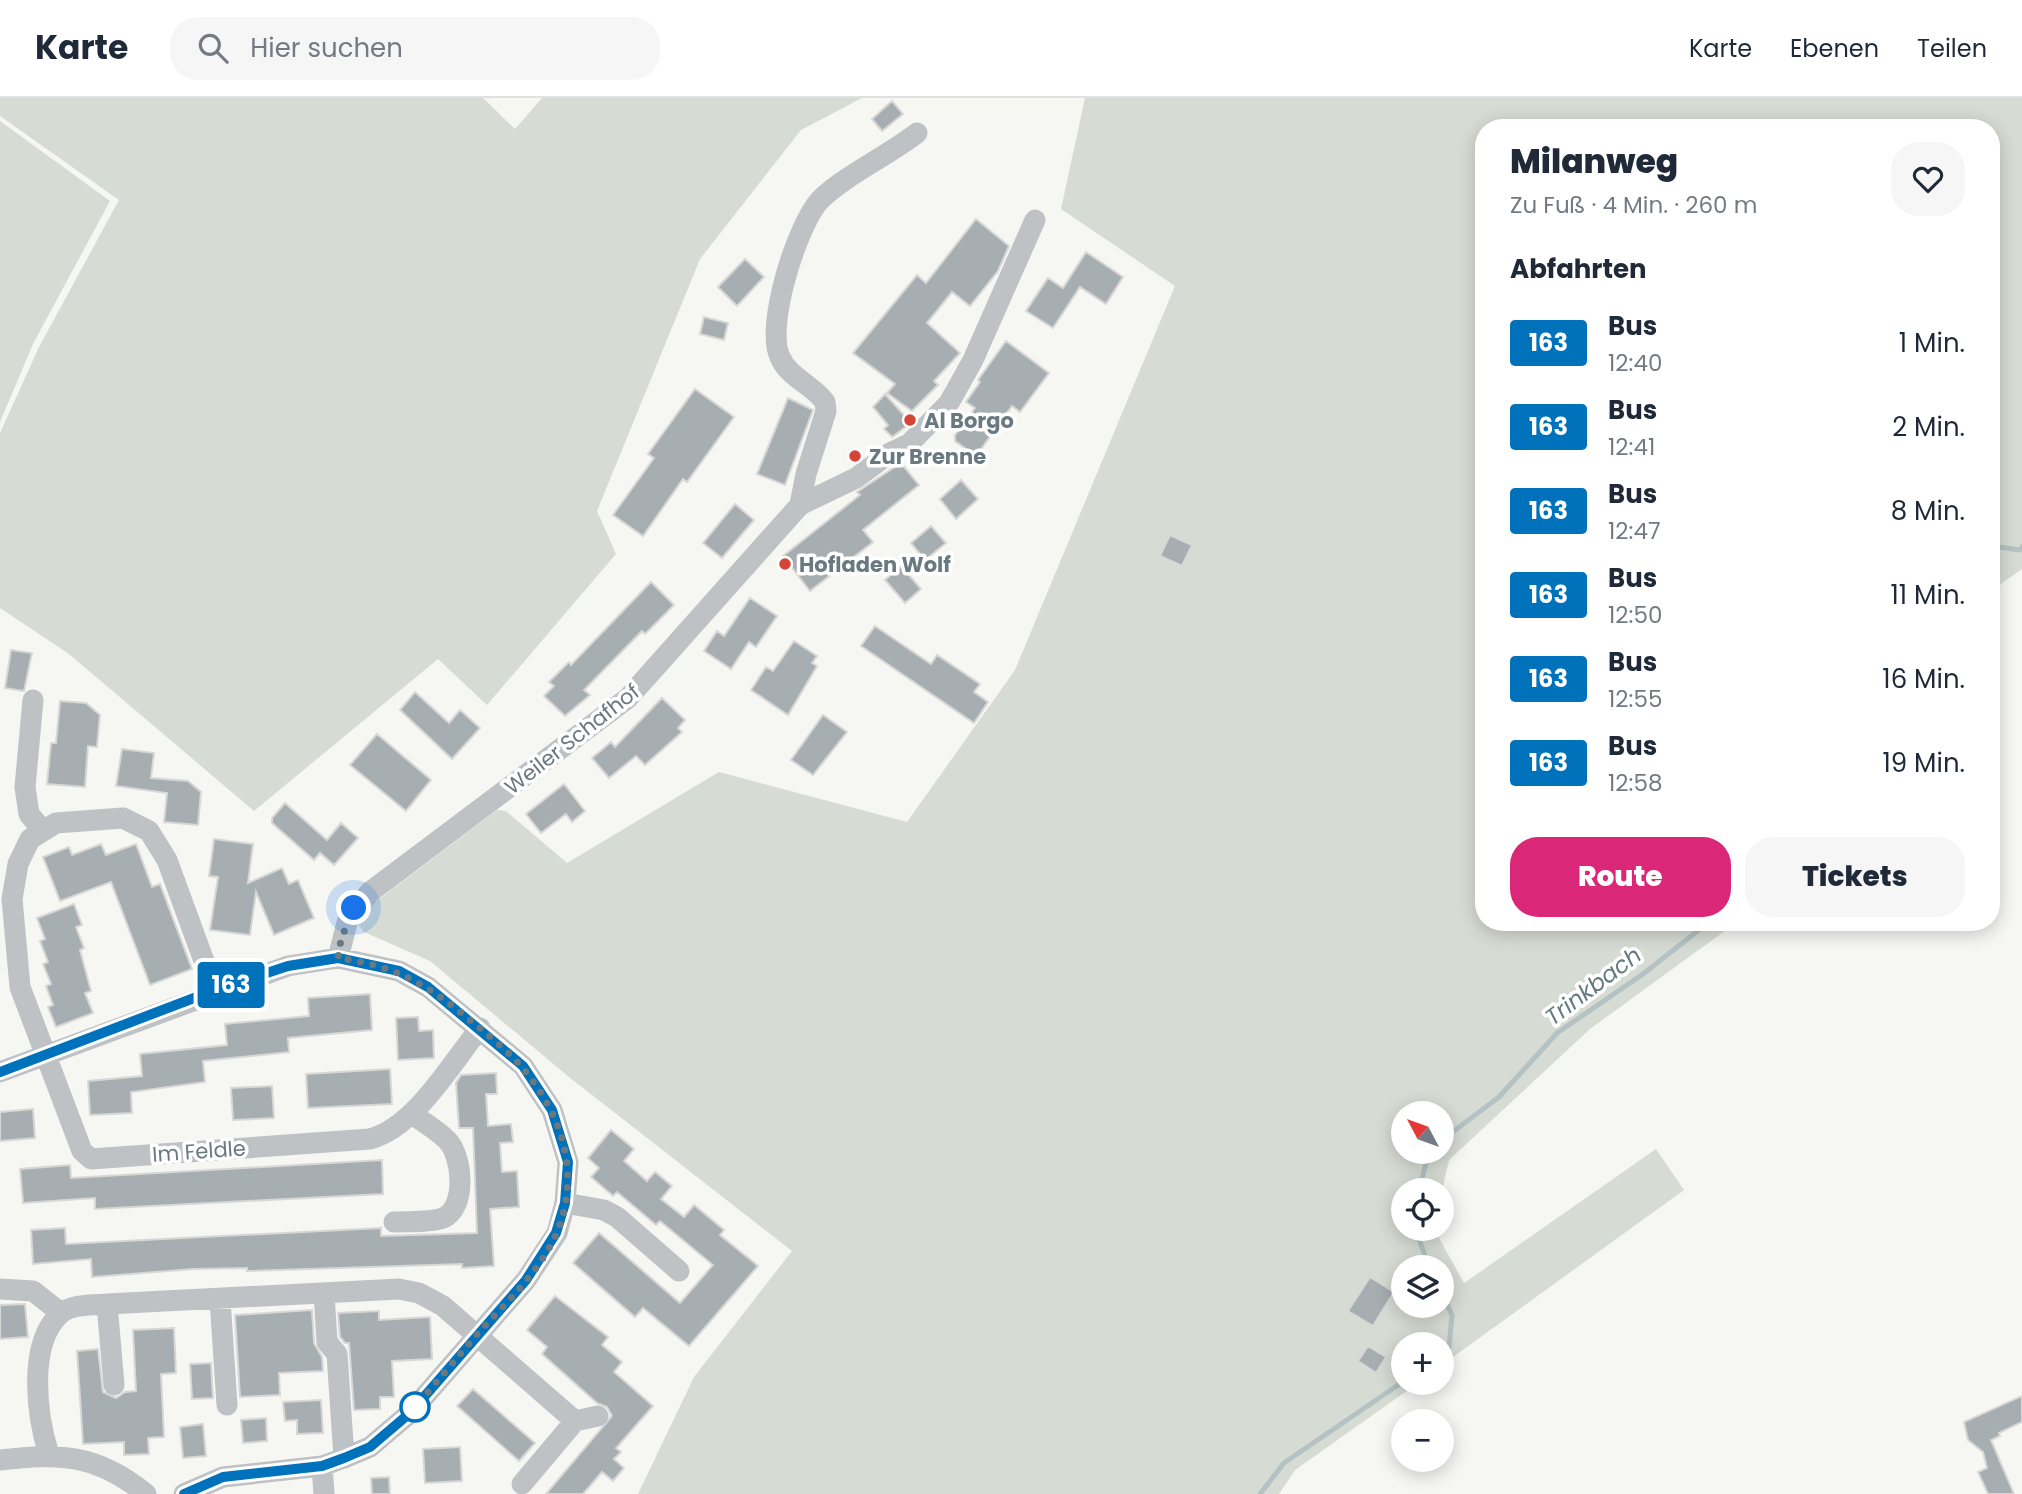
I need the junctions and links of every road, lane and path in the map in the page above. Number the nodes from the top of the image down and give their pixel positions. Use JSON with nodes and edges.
{"nodes":[{"id":1,"x":917,"y":133,"type":"dead end"},
{"id":2,"x":1035,"y":220,"type":"dead end"},
{"id":3,"x":800,"y":505,"type":"junction"},
{"id":4,"x":33,"y":700,"type":"dead end"},
{"id":5,"x":43,"y":831,"type":"junction"},
{"id":6,"x":338,"y":958,"type":"junction"},
{"id":7,"x":215,"y":990,"type":"junction"},
{"id":8,"x":480,"y":1028,"type":"junction"},
{"id":9,"x":45,"y":1056,"type":"junction"},
{"id":10,"x":0,"y":1072,"type":"edge"},
{"id":11,"x":412,"y":1114,"type":"junction"},
{"id":12,"x":565,"y":1203,"type":"junction"},
{"id":13,"x":394,"y":1222,"type":"dead end"},
{"id":14,"x":679,"y":1270,"type":"dead end"},
{"id":15,"x":0,"y":1289,"type":"edge"},
{"id":16,"x":324,"y":1293,"type":"junction"},
{"id":17,"x":220,"y":1299,"type":"junction"},
{"id":18,"x":107,"y":1304,"type":"junction"},
{"id":19,"x":61,"y":1313,"type":"junction"},
{"id":20,"x":477,"y":1335,"type":"junction"},
{"id":21,"x":114,"y":1385,"type":"dead end"},
{"id":22,"x":227,"y":1405,"type":"dead end"},
{"id":23,"x":598,"y":1416,"type":"dead end"},
{"id":24,"x":575,"y":1421,"type":"junction"},
{"id":25,"x":49,"y":1455,"type":"junction"},
{"id":26,"x":344,"y":1458,"type":"junction"},
{"id":27,"x":0,"y":1460,"type":"edge"},
{"id":28,"x":322,"y":1466,"type":"junction"},
{"id":29,"x":522,"y":1484,"type":"dead end"},
{"id":30,"x":146,"y":1494,"type":"edge"},
{"id":31,"x":184,"y":1494,"type":"edge"},
{"id":32,"x":324,"y":1494,"type":"edge"}],
"edges":[{"from":1,"to":3,"type":"street","name":"Weiler Schafhof"},
{"from":2,"to":3,"type":"street","name":"Weiler Schafhof"},
{"from":3,"to":6,"type":"street","name":"Weiler Schafhof"},
{"from":4,"to":5,"type":"street"},
{"from":5,"to":7,"type":"street"},
{"from":5,"to":9,"type":"street"},
{"from":6,"to":7,"type":"street"},
{"from":6,"to":8,"type":"street"},
{"from":7,"to":9,"type":"street"},
{"from":8,"to":11,"type":"street","name":"Im Feldle"},
{"from":8,"to":12,"type":"street"},
{"from":9,"to":10,"type":"street"},
{"from":9,"to":11,"type":"street","name":"Im Feldle"},
{"from":11,"to":13,"type":"street"},
{"from":12,"to":14,"type":"street"},
{"from":12,"to":20,"type":"street"},
{"from":15,"to":19,"type":"street"},
{"from":16,"to":17,"type":"street"},
{"from":16,"to":20,"type":"street"},
{"from":16,"to":26,"type":"street"},
{"from":17,"to":18,"type":"street"},
{"from":17,"to":22,"type":"street"},
{"from":18,"to":19,"type":"street"},
{"from":18,"to":21,"type":"street"},
{"from":19,"to":25,"type":"street"},
{"from":20,"to":24,"type":"street"},
{"from":20,"to":26,"type":"street"},
{"from":23,"to":24,"type":"street"},
{"from":24,"to":29,"type":"street"},
{"from":25,"to":27,"type":"street"},
{"from":25,"to":30,"type":"street"},
{"from":26,"to":28,"type":"street"},
{"from":28,"to":31,"type":"street"},
{"from":28,"to":32,"type":"street"}]}
